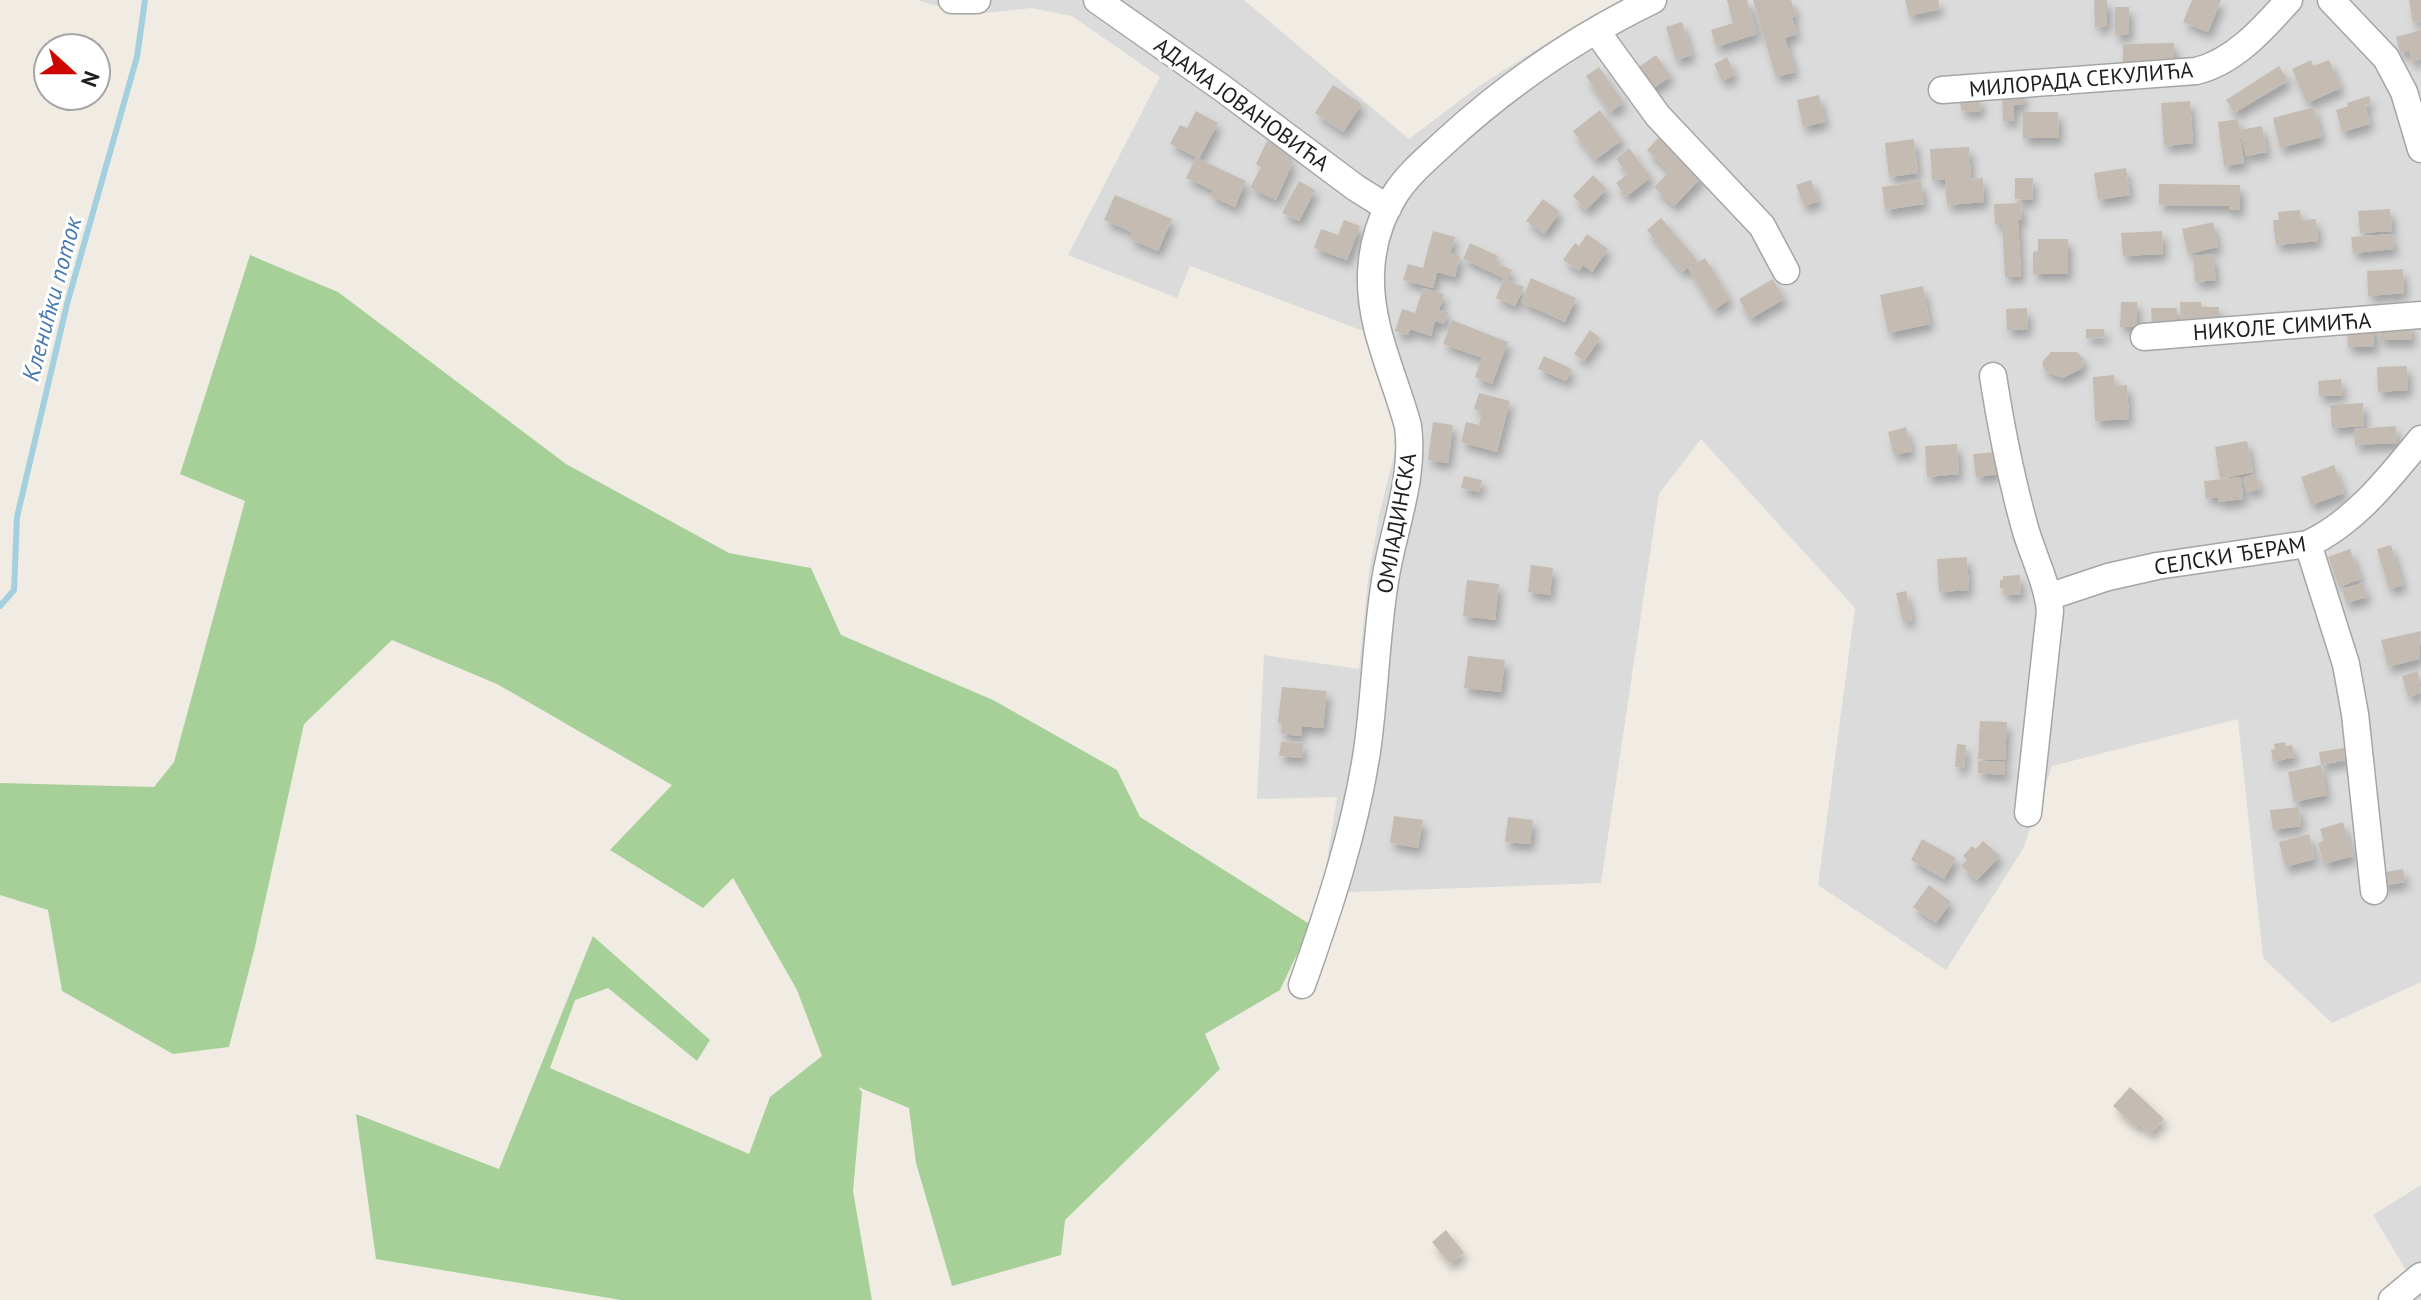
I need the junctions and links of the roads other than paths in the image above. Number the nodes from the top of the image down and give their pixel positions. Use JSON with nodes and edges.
{"nodes":[{"id":1,"x":952,"y":0,"type":"edge"},
{"id":2,"x":977,"y":0,"type":"edge"},
{"id":3,"x":1097,"y":0,"type":"edge"},
{"id":4,"x":1653,"y":0,"type":"edge"},
{"id":5,"x":2289,"y":0,"type":"edge"},
{"id":6,"x":2331,"y":0,"type":"edge"},
{"id":7,"x":1597,"y":32,"type":"junction"},
{"id":8,"x":1942,"y":90,"type":"dead end"},
{"id":9,"x":2421,"y":149,"type":"edge"},
{"id":10,"x":1388,"y":208,"type":"junction"},
{"id":11,"x":1786,"y":271,"type":"dead end"},
{"id":12,"x":2421,"y":315,"type":"edge"},
{"id":13,"x":2144,"y":337,"type":"dead end"},
{"id":14,"x":1993,"y":376,"type":"dead end"},
{"id":15,"x":2421,"y":439,"type":"edge"},
{"id":16,"x":2308,"y":544,"type":"junction"},
{"id":17,"x":2048,"y":597,"type":"junction"},
{"id":18,"x":2028,"y":813,"type":"dead end"},
{"id":19,"x":2374,"y":891,"type":"dead end"},
{"id":20,"x":1302,"y":985,"type":"dead end"},
{"id":21,"x":2421,"y":1276,"type":"edge"},
{"id":22,"x":2392,"y":1300,"type":"edge"}],
"edges":[{"from":1,"to":2,"type":"street"},
{"from":3,"to":10,"type":"street","name":"АДАМА ЈОВАНОВИЋА"},
{"from":4,"to":7,"type":"street","name":"ОМЛАДИНСКА"},
{"from":5,"to":8,"type":"street","name":"МИЛОРАДА СЕКУЛИЋА"},
{"from":6,"to":9,"type":"street"},
{"from":7,"to":10,"type":"street","name":"ОМЛАДИНСКА"},
{"from":7,"to":11,"type":"street"},
{"from":10,"to":20,"type":"street","name":"ОМЛАДИНСКА"},
{"from":12,"to":13,"type":"street","name":"НИКОЛЕ СИМИЋА"},
{"from":14,"to":17,"type":"street"},
{"from":15,"to":16,"type":"street","name":"СЕЛСКИ ЂЕРАМ"},
{"from":16,"to":17,"type":"street","name":"СЕЛСКИ ЂЕРАМ"},
{"from":16,"to":19,"type":"street"},
{"from":17,"to":18,"type":"street"},
{"from":21,"to":22,"type":"street"}]}
